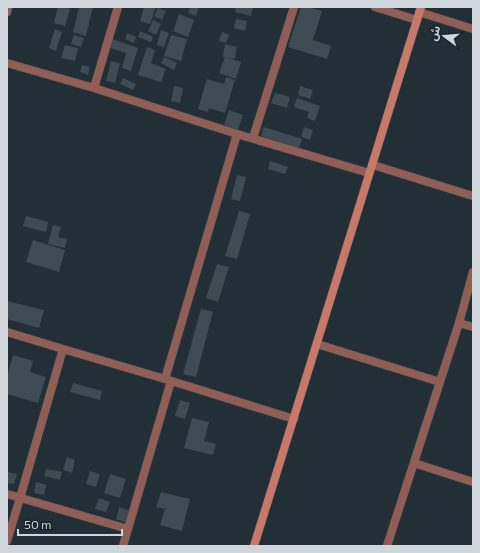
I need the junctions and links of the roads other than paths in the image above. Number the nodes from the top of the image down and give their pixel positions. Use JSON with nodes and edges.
{"nodes":[{"id":1,"x":8,"y":7,"type":"edge"},
{"id":2,"x":118,"y":7,"type":"edge"},
{"id":3,"x":294,"y":7,"type":"edge"},
{"id":4,"x":375,"y":7,"type":"edge"},
{"id":5,"x":7,"y":12,"type":"edge"},
{"id":6,"x":419,"y":13,"type":"edge"},
{"id":7,"x":473,"y":29,"type":"edge"},
{"id":8,"x":7,"y":63,"type":"edge"},
{"id":9,"x":94,"y":88,"type":"junction"},
{"id":10,"x":237,"y":134,"type":"junction"},
{"id":11,"x":252,"y":138,"type":"junction"},
{"id":12,"x":373,"y":165,"type":"junction"},
{"id":13,"x":369,"y":173,"type":"junction"},
{"id":14,"x":473,"y":196,"type":"edge"},
{"id":15,"x":473,"y":272,"type":"edge"},
{"id":16,"x":459,"y":323,"type":"junction"},
{"id":17,"x":473,"y":327,"type":"edge"},
{"id":18,"x":7,"y":332,"type":"edge"},
{"id":19,"x":317,"y":344,"type":"junction"},
{"id":20,"x":63,"y":349,"type":"junction"},
{"id":21,"x":168,"y":380,"type":"junction"},
{"id":22,"x":440,"y":382,"type":"junction"},
{"id":23,"x":294,"y":419,"type":"junction"},
{"id":24,"x":414,"y":463,"type":"junction"},
{"id":25,"x":473,"y":482,"type":"edge"},
{"id":26,"x":7,"y":494,"type":"edge"},
{"id":27,"x":20,"y":498,"type":"junction"},
{"id":28,"x":128,"y":529,"type":"junction"},
{"id":29,"x":7,"y":541,"type":"edge"},
{"id":30,"x":123,"y":546,"type":"edge"},
{"id":31,"x":254,"y":546,"type":"edge"},
{"id":32,"x":387,"y":546,"type":"edge"}],
"edges":[{"from":1,"to":5,"type":"street"},
{"from":2,"to":9,"type":"street"},
{"from":3,"to":11,"type":"street"},
{"from":4,"to":6,"type":"street"},
{"from":6,"to":7,"type":"street"},
{"from":6,"to":12,"type":"street"},
{"from":8,"to":9,"type":"street"},
{"from":9,"to":10,"type":"street"},
{"from":10,"to":11,"type":"street"},
{"from":10,"to":21,"type":"street"},
{"from":11,"to":13,"type":"street"},
{"from":12,"to":13,"type":"street"},
{"from":12,"to":14,"type":"street"},
{"from":13,"to":19,"type":"street"},
{"from":15,"to":16,"type":"street"},
{"from":16,"to":17,"type":"street"},
{"from":16,"to":22,"type":"street"},
{"from":18,"to":20,"type":"street"},
{"from":19,"to":22,"type":"street"},
{"from":19,"to":23,"type":"street"},
{"from":20,"to":21,"type":"street"},
{"from":20,"to":27,"type":"street"},
{"from":21,"to":23,"type":"street"},
{"from":21,"to":28,"type":"street"},
{"from":22,"to":24,"type":"street"},
{"from":23,"to":31,"type":"street"},
{"from":24,"to":25,"type":"street"},
{"from":24,"to":32,"type":"street"},
{"from":26,"to":27,"type":"street"},
{"from":27,"to":28,"type":"street"},
{"from":27,"to":29,"type":"street"},
{"from":28,"to":30,"type":"street"}]}
